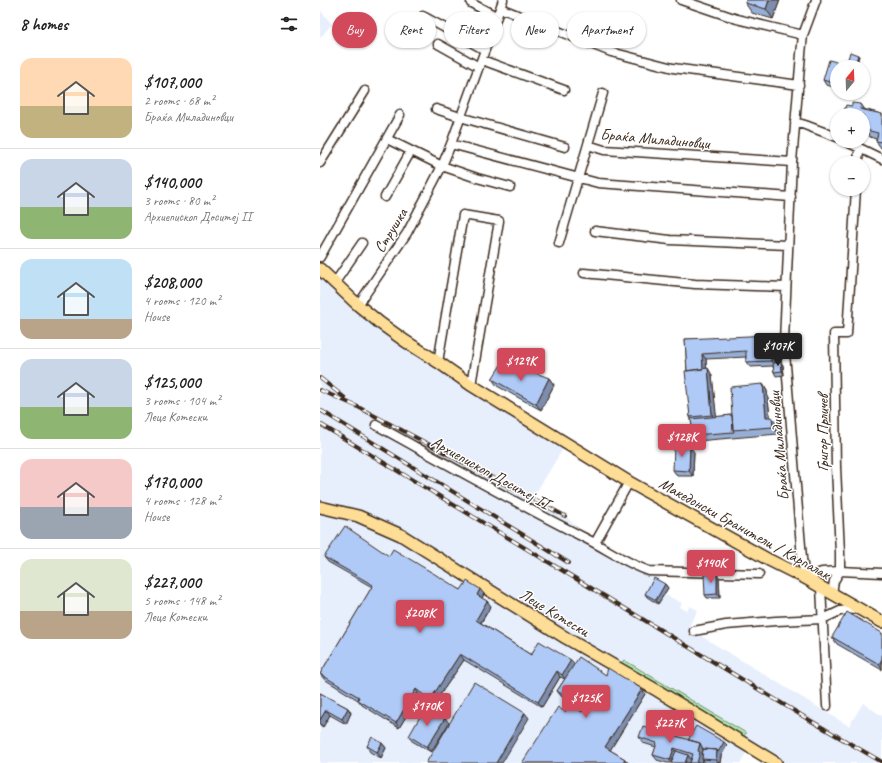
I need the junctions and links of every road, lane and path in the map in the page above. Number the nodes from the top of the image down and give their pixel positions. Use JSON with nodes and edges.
{"nodes":[{"id":1,"x":681,"y":0,"type":"edge"},
{"id":2,"x":816,"y":0,"type":"edge"},
{"id":3,"x":471,"y":4,"type":"dead end"},
{"id":4,"x":501,"y":4,"type":"edge"},
{"id":5,"x":488,"y":12,"type":"edge"},
{"id":6,"x":436,"y":23,"type":"edge"},
{"id":7,"x":803,"y":35,"type":"junction"},
{"id":8,"x":438,"y":44,"type":"dead end"},
{"id":9,"x":485,"y":50,"type":"joint"},
{"id":10,"x":480,"y":64,"type":"junction"},
{"id":11,"x":799,"y":85,"type":"junction"},
{"id":12,"x":564,"y":90,"type":"dead end"},
{"id":13,"x":365,"y":91,"type":"dead end"},
{"id":14,"x":603,"y":93,"type":"dead end"},
{"id":15,"x":436,"y":108,"type":"dead end"},
{"id":16,"x":400,"y":115,"type":"dead end"},
{"id":17,"x":460,"y":117,"type":"junction"},
{"id":18,"x":795,"y":122,"type":"junction"},
{"id":19,"x":830,"y":135,"type":"edge"},
{"id":20,"x":387,"y":139,"type":"junction"},
{"id":21,"x":452,"y":144,"type":"junction"},
{"id":22,"x":588,"y":145,"type":"junction"},
{"id":23,"x":565,"y":147,"type":"dead end"},
{"id":24,"x":859,"y":148,"type":"joint"},
{"id":25,"x":411,"y":151,"type":"junction"},
{"id":26,"x":858,"y":156,"type":"edge"},
{"id":27,"x":882,"y":159,"type":"edge"},
{"id":28,"x":792,"y":162,"type":"junction"},
{"id":29,"x":320,"y":163,"type":"edge"},
{"id":30,"x":442,"y":166,"type":"junction"},
{"id":31,"x":578,"y":178,"type":"junction"},
{"id":32,"x":510,"y":187,"type":"dead end"},
{"id":33,"x":856,"y":196,"type":"edge"},
{"id":34,"x":385,"y":197,"type":"dead end"},
{"id":35,"x":791,"y":197,"type":"junction"},
{"id":36,"x":595,"y":232,"type":"dead end"},
{"id":37,"x":362,"y":243,"type":"dead end"},
{"id":38,"x":560,"y":243,"type":"dead end"},
{"id":39,"x":788,"y":245,"type":"junction"},
{"id":40,"x":320,"y":256,"type":"edge"},
{"id":41,"x":320,"y":269,"type":"edge"},
{"id":42,"x":584,"y":273,"type":"dead end"},
{"id":43,"x":334,"y":284,"type":"junction"},
{"id":44,"x":786,"y":287,"type":"junction"},
{"id":45,"x":358,"y":305,"type":"junction"},
{"id":46,"x":438,"y":362,"type":"junction"},
{"id":47,"x":471,"y":385,"type":"junction"},
{"id":48,"x":376,"y":425,"type":"dead end"},
{"id":49,"x":629,"y":482,"type":"junction"},
{"id":50,"x":320,"y":507,"type":"edge"},
{"id":51,"x":595,"y":543,"type":"junction"},
{"id":52,"x":840,"y":571,"type":"junction"},
{"id":53,"x":882,"y":573,"type":"edge"},
{"id":54,"x":759,"y":574,"type":"dead end"},
{"id":55,"x":805,"y":578,"type":"junction"},
{"id":56,"x":821,"y":587,"type":"junction"},
{"id":57,"x":832,"y":594,"type":"junction"},
{"id":58,"x":858,"y":609,"type":"junction"},
{"id":59,"x":823,"y":619,"type":"junction"},
{"id":60,"x":882,"y":622,"type":"edge"},
{"id":61,"x":694,"y":631,"type":"dead end"},
{"id":62,"x":827,"y":706,"type":"dead end"},
{"id":63,"x":769,"y":761,"type":"edge"}],
"edges":[{"from":1,"to":7,"type":"street"},
{"from":2,"to":7,"type":"street","name":"Браќа Миладиновци"},
{"from":3,"to":5,"type":"street"},
{"from":4,"to":11,"type":"street","name":"Струшка"},
{"from":6,"to":9,"type":"street"},
{"from":7,"to":11,"type":"street","name":"Браќа Миладиновци"},
{"from":8,"to":10,"type":"street"},
{"from":9,"to":10,"type":"street","name":"Струшка"},
{"from":10,"to":12,"type":"street"},
{"from":10,"to":17,"type":"street","name":"Струшка"},
{"from":11,"to":18,"type":"street","name":"Браќа Миладиновци"},
{"from":13,"to":29,"type":"street"},
{"from":14,"to":22,"type":"street","name":"Браќа Миладиновци"},
{"from":15,"to":17,"type":"street"},
{"from":16,"to":20,"type":"street"},
{"from":17,"to":21,"type":"street","name":"Струшка"},
{"from":17,"to":23,"type":"street"},
{"from":18,"to":19,"type":"street"},
{"from":18,"to":28,"type":"street","name":"Браќа Миладиновци"},
{"from":20,"to":25,"type":"street"},
{"from":20,"to":40,"type":"street"},
{"from":21,"to":30,"type":"street","name":"Струшка"},
{"from":21,"to":31,"type":"street"},
{"from":22,"to":28,"type":"street","name":"Браќа Миладиновци"},
{"from":22,"to":31,"type":"street","name":"Браќа Миладиновци"},
{"from":24,"to":26,"type":"street"},
{"from":24,"to":27,"type":"street"},
{"from":25,"to":30,"type":"street"},
{"from":25,"to":34,"type":"street","name":"Струшка"},
{"from":28,"to":35,"type":"street","name":"Браќа Миладиновци"},
{"from":30,"to":32,"type":"street"},
{"from":30,"to":45,"type":"street","name":"Струшка"},
{"from":31,"to":35,"type":"street"},
{"from":31,"to":38,"type":"street","name":"Браќа Миладиновци"},
{"from":33,"to":52,"type":"street","name":"Григор Прличев"},
{"from":35,"to":39,"type":"street","name":"Браќа Миладиновци"},
{"from":36,"to":39,"type":"street"},
{"from":37,"to":43,"type":"street","name":"Струшка"},
{"from":39,"to":44,"type":"street","name":"Браќа Миладиновци"},
{"from":41,"to":43,"type":"main road","name":"Македонски Бранители / Карпалак"},
{"from":42,"to":44,"type":"street"},
{"from":43,"to":45,"type":"main road","name":"Македонски Бранители / Карпалак"},
{"from":44,"to":55,"type":"street","name":"Браќа Миладиновци"},
{"from":45,"to":46,"type":"main road","name":"Македонски Бранители / Карпалак"},
{"from":46,"to":47,"type":"main road","name":"Македонски Бранители / Карпалак"},
{"from":46,"to":47,"type":"street"},
{"from":47,"to":49,"type":"main road","name":"Македонски Бранители / Карпалак"},
{"from":48,"to":51,"type":"street","name":"Архиепископ Доситеј II"},
{"from":49,"to":51,"type":"street"},
{"from":49,"to":55,"type":"main road","name":"Македонски Бранители / Карпалак"},
{"from":50,"to":63,"type":"main road","name":"Леце Котески"},
{"from":51,"to":54,"type":"street","name":"Архиепископ Доситеј II"},
{"from":52,"to":53,"type":"street"},
{"from":52,"to":55,"type":"street"},
{"from":52,"to":57,"type":"street","name":"Григор Прличев"},
{"from":55,"to":56,"type":"main road","name":"Македонски Бранители / Карпалак"},
{"from":56,"to":57,"type":"main road","name":"Македонски Бранители / Карпалак"},
{"from":56,"to":59,"type":"street"},
{"from":57,"to":58,"type":"main road","name":"Македонски Бранители / Карпалак"},
{"from":58,"to":59,"type":"street"},
{"from":58,"to":60,"type":"main road","name":"Македонски Бранители / Карпалак"},
{"from":59,"to":61,"type":"street"},
{"from":59,"to":62,"type":"street"}]}
